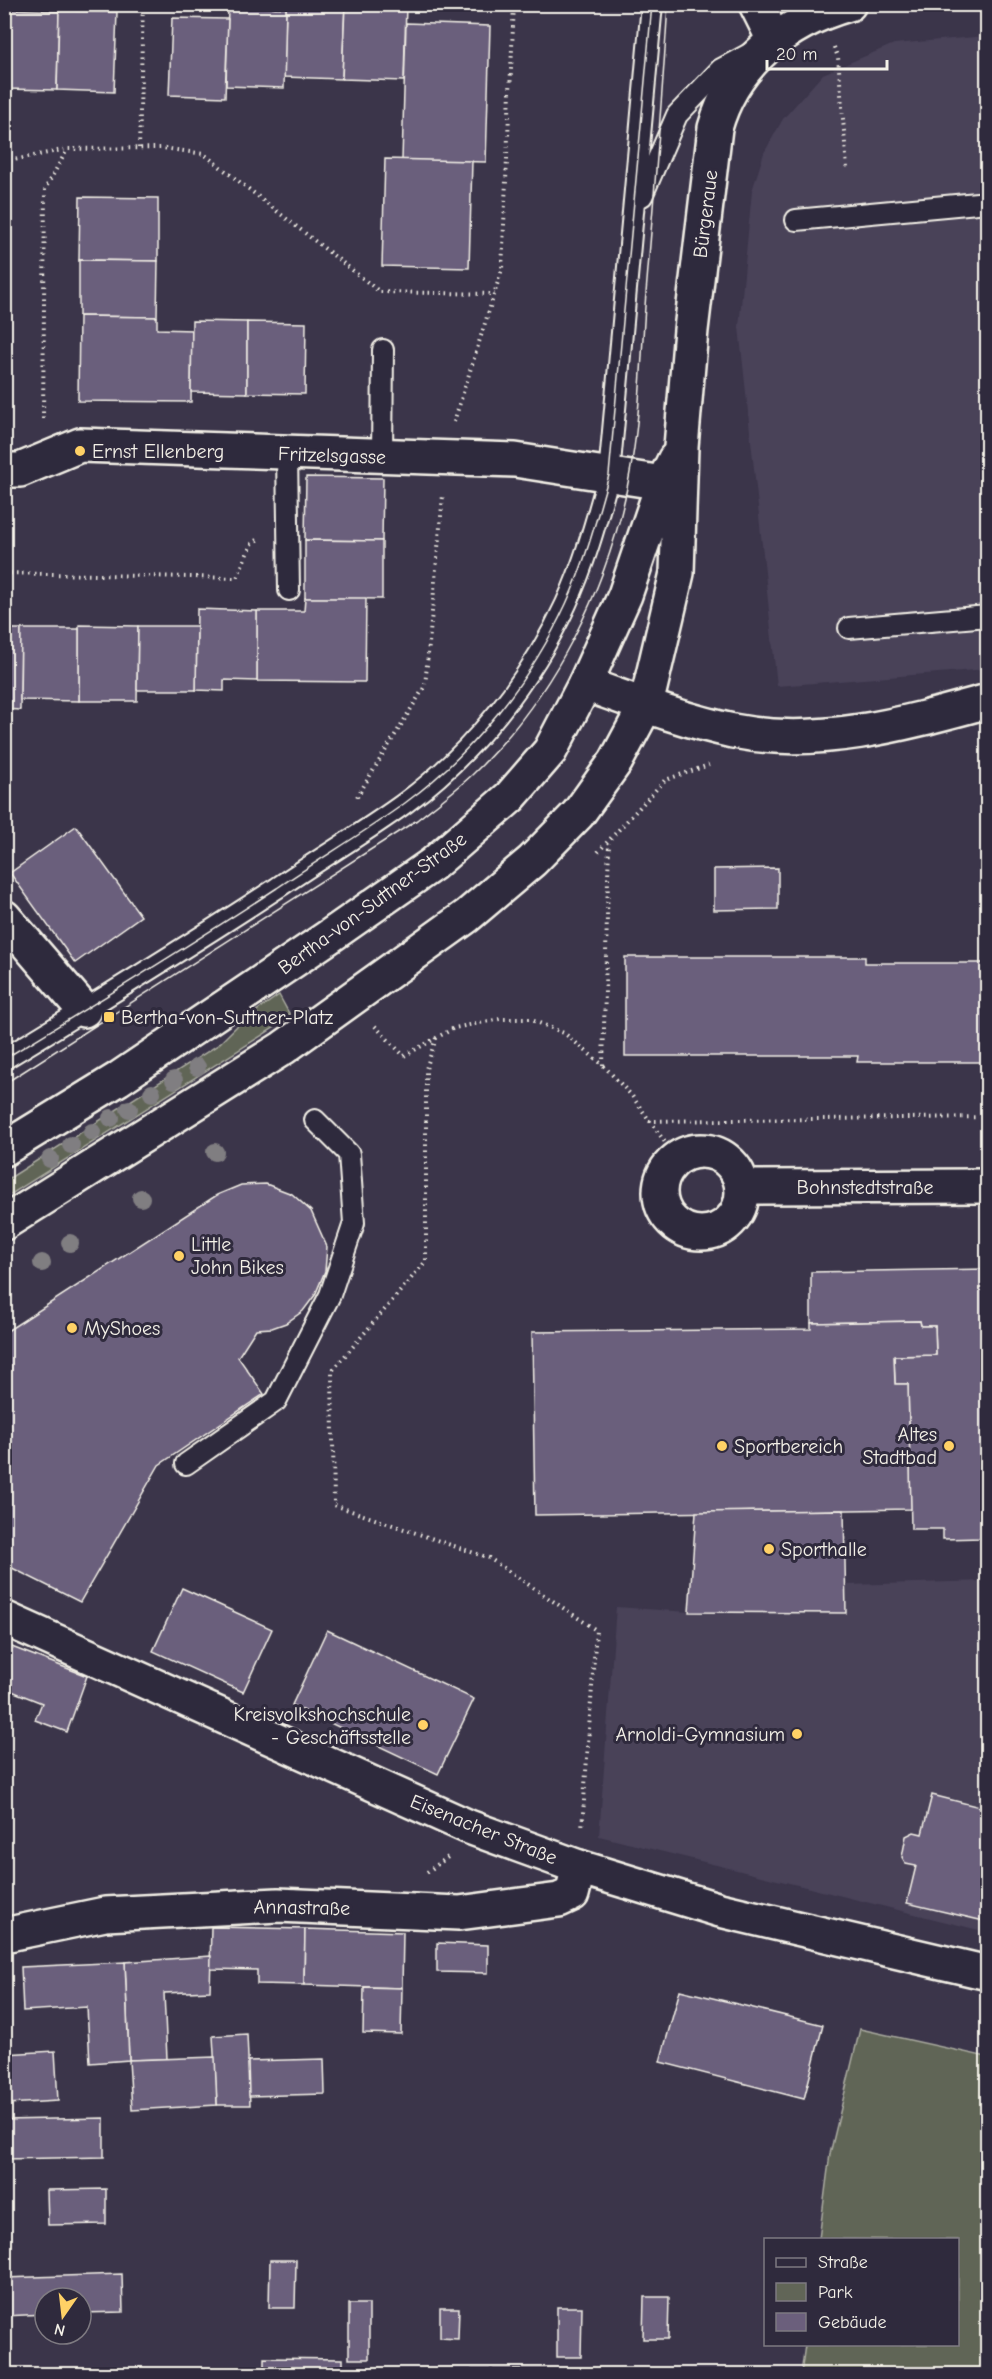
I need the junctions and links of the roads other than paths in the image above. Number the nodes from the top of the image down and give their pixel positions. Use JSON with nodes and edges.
{"nodes":[{"id":1,"x":652,"y":4,"type":"edge"},
{"id":2,"x":756,"y":4,"type":"edge"},
{"id":3,"x":835,"y":8,"type":"edge"},
{"id":4,"x":774,"y":40,"type":"junction"},
{"id":5,"x":987,"y":202,"type":"edge"},
{"id":6,"x":634,"y":212,"type":"junction"},
{"id":7,"x":796,"y":220,"type":"dead end"},
{"id":8,"x":383,"y":350,"type":"dead end"},
{"id":9,"x":681,"y":447,"type":"junction"},
{"id":10,"x":287,"y":453,"type":"junction"},
{"id":11,"x":382,"y":456,"type":"junction"},
{"id":12,"x":4,"y":470,"type":"edge"},
{"id":13,"x":609,"y":475,"type":"junction"},
{"id":14,"x":663,"y":483,"type":"junction"},
{"id":15,"x":289,"y":590,"type":"dead end"},
{"id":16,"x":987,"y":616,"type":"edge"},
{"id":17,"x":849,"y":628,"type":"dead end"},
{"id":18,"x":585,"y":684,"type":"junction"},
{"id":19,"x":987,"y":701,"type":"edge"},
{"id":20,"x":646,"y":705,"type":"junction"},
{"id":21,"x":4,"y":917,"type":"edge"},
{"id":22,"x":84,"y":1010,"type":"junction"},
{"id":23,"x":4,"y":1059,"type":"edge"},
{"id":24,"x":315,"y":1120,"type":"dead end"},
{"id":25,"x":4,"y":1149,"type":"edge"},
{"id":26,"x":987,"y":1186,"type":"edge"},
{"id":27,"x":742,"y":1187,"type":"junction"},
{"id":28,"x":4,"y":1223,"type":"edge"},
{"id":29,"x":186,"y":1464,"type":"dead end"},
{"id":30,"x":4,"y":1618,"type":"edge"},
{"id":31,"x":579,"y":1867,"type":"junction"},
{"id":32,"x":4,"y":1935,"type":"edge"},
{"id":33,"x":987,"y":1973,"type":"edge"}],
"edges":[{"from":1,"to":6,"type":"lane"},
{"from":2,"to":4,"type":"main road"},
{"from":3,"to":4,"type":"main road","name":"Bürgeraue"},
{"from":4,"to":6,"type":"lane"},
{"from":4,"to":9,"type":"main road","name":"Bürgeraue"},
{"from":5,"to":7,"type":"lane"},
{"from":6,"to":13,"type":"lane"},
{"from":8,"to":11,"type":"lane"},
{"from":9,"to":14,"type":"main road","name":"Bürgeraue"},
{"from":9,"to":20,"type":"main road","name":"Bürgeraue"},
{"from":10,"to":11,"type":"main road","name":"Fritzelsgasse"},
{"from":10,"to":12,"type":"main road","name":"Fritzelsgasse"},
{"from":10,"to":15,"type":"lane"},
{"from":11,"to":13,"type":"main road","name":"Fritzelsgasse"},
{"from":13,"to":14,"type":"main road","name":"Fritzelsgasse"},
{"from":13,"to":22,"type":"lane"},
{"from":14,"to":18,"type":"main road","name":"Bürgeraue"},
{"from":16,"to":17,"type":"lane"},
{"from":18,"to":20,"type":"main road"},
{"from":18,"to":25,"type":"main road","name":"Bertha-von-Suttner-Straße"},
{"from":19,"to":20,"type":"main road"},
{"from":20,"to":28,"type":"main road"},
{"from":21,"to":22,"type":"main road"},
{"from":22,"to":23,"type":"lane"},
{"from":24,"to":29,"type":"lane"},
{"from":26,"to":27,"type":"main road","name":"Bohnstedtstraße"},
{"from":27,"to":27,"type":"main road"},
{"from":30,"to":31,"type":"main road","name":"Eisenacher Straße"},
{"from":31,"to":32,"type":"main road","name":"Annastraße"},
{"from":31,"to":33,"type":"main road","name":"Eisenacher Straße"}]}
